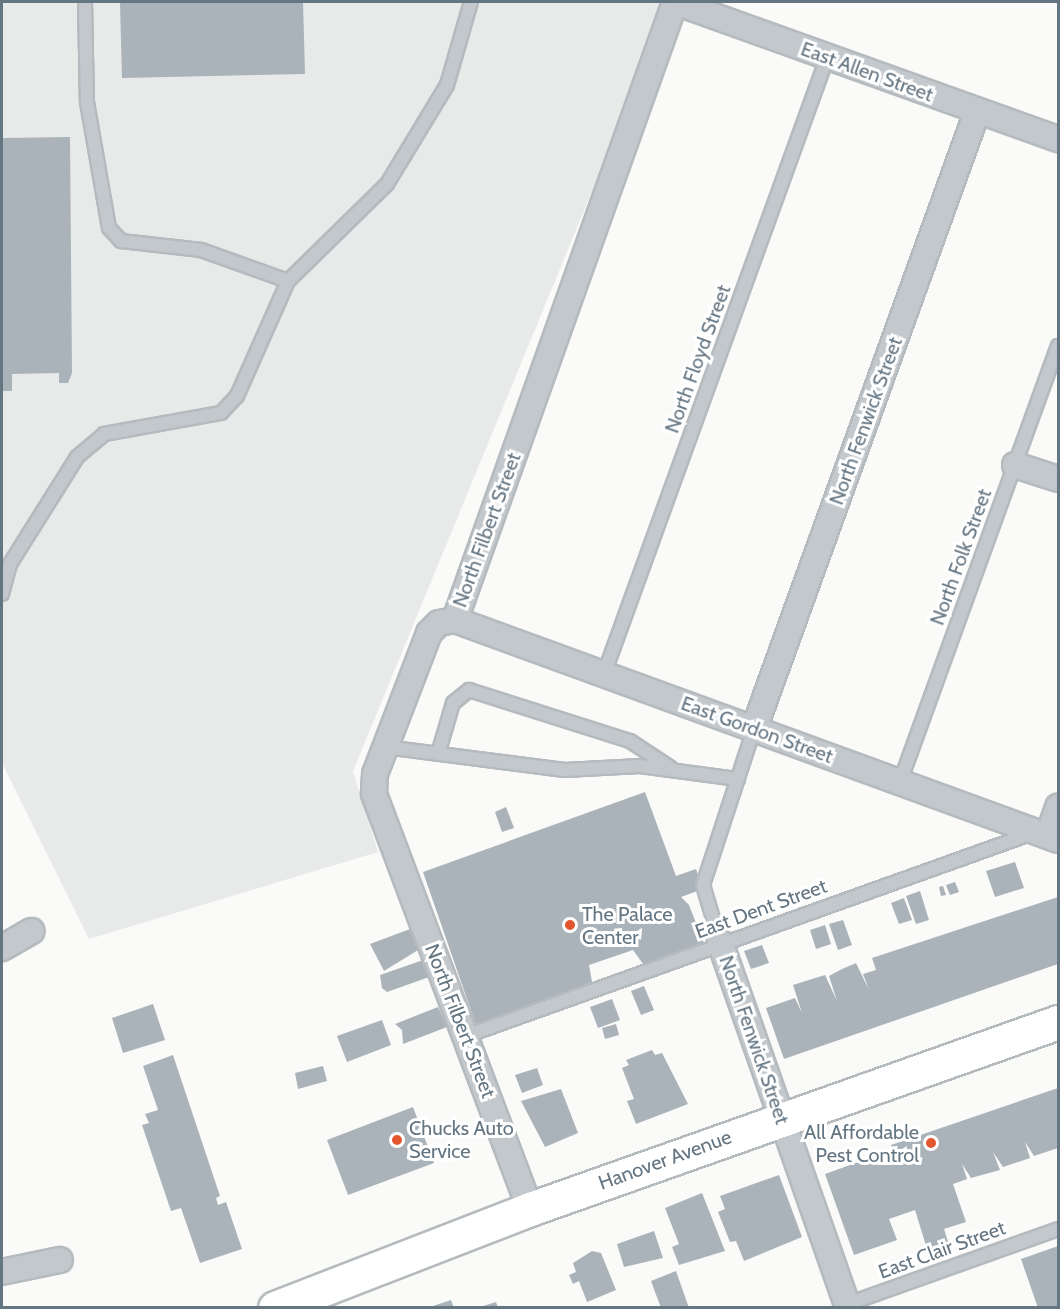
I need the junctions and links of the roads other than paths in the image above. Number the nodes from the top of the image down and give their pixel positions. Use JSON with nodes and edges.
{"nodes":[{"id":1,"x":85,"y":2,"type":"edge"},
{"id":2,"x":471,"y":2,"type":"edge"},
{"id":3,"x":675,"y":2,"type":"edge"},
{"id":4,"x":827,"y":58,"type":"junction"},
{"id":5,"x":977,"y":112,"type":"junction"},
{"id":6,"x":1059,"y":139,"type":"edge"},
{"id":7,"x":288,"y":281,"type":"junction"},
{"id":8,"x":1059,"y":346,"type":"edge"},
{"id":9,"x":1015,"y":465,"type":"junction"},
{"id":10,"x":1059,"y":479,"type":"edge"},
{"id":11,"x":6,"y":564,"type":"edge"},
{"id":12,"x":2,"y":594,"type":"edge"},
{"id":13,"x":455,"y":620,"type":"junction"},
{"id":14,"x":604,"y":674,"type":"junction"},
{"id":15,"x":754,"y":729,"type":"junction"},
{"id":16,"x":385,"y":747,"type":"junction"},
{"id":17,"x":438,"y":753,"type":"junction"},
{"id":18,"x":672,"y":769,"type":"junction"},
{"id":19,"x":738,"y":779,"type":"junction"},
{"id":20,"x":900,"y":782,"type":"junction"},
{"id":21,"x":1059,"y":807,"type":"edge"},
{"id":22,"x":1047,"y":836,"type":"edge"},
{"id":23,"x":32,"y":931,"type":"dead end"},
{"id":24,"x":720,"y":942,"type":"junction"},
{"id":25,"x":2,"y":948,"type":"edge"},
{"id":26,"x":1059,"y":1022,"type":"edge"},
{"id":27,"x":466,"y":1036,"type":"junction"},
{"id":28,"x":780,"y":1118,"type":"junction"},
{"id":29,"x":530,"y":1209,"type":"junction"},
{"id":30,"x":1059,"y":1228,"type":"edge"},
{"id":31,"x":60,"y":1260,"type":"dead end"},
{"id":32,"x":2,"y":1272,"type":"edge"},
{"id":33,"x":293,"y":1305,"type":"edge"},
{"id":34,"x":844,"y":1306,"type":"edge"}],
"edges":[{"from":1,"to":7,"type":"lane"},
{"from":2,"to":7,"type":"lane"},
{"from":3,"to":4,"type":"street","name":"East Allen Street"},
{"from":3,"to":13,"type":"street","name":"North Filbert Street"},
{"from":4,"to":5,"type":"street","name":"East Allen Street"},
{"from":4,"to":14,"type":"lane","name":"North Floyd Street"},
{"from":5,"to":6,"type":"street","name":"East Allen Street"},
{"from":5,"to":15,"type":"street","name":"North Fenwick Street"},
{"from":7,"to":11,"type":"lane"},
{"from":8,"to":9,"type":"lane","name":"North Folk Street"},
{"from":9,"to":10,"type":"street"},
{"from":9,"to":20,"type":"lane","name":"North Folk Street"},
{"from":11,"to":12,"type":"lane"},
{"from":13,"to":14,"type":"street","name":"East Gordon Street"},
{"from":13,"to":16,"type":"street","name":"North Filbert Street"},
{"from":14,"to":15,"type":"street","name":"East Gordon Street"},
{"from":15,"to":19,"type":"lane"},
{"from":15,"to":20,"type":"street","name":"East Gordon Street"},
{"from":16,"to":17,"type":"lane"},
{"from":16,"to":27,"type":"street","name":"North Filbert Street"},
{"from":17,"to":18,"type":"lane"},
{"from":17,"to":18,"type":"lane"},
{"from":18,"to":19,"type":"lane"},
{"from":19,"to":24,"type":"lane"},
{"from":20,"to":22,"type":"street","name":"East Gordon Street"},
{"from":21,"to":22,"type":"street"},
{"from":22,"to":24,"type":"lane","name":"East Dent Street"},
{"from":23,"to":25,"type":"street"},
{"from":24,"to":27,"type":"lane","name":"East Dent Street"},
{"from":24,"to":28,"type":"street","name":"North Fenwick Street"},
{"from":26,"to":28,"type":"main road","name":"Hanover Avenue"},
{"from":27,"to":29,"type":"street","name":"North Filbert Street"},
{"from":28,"to":29,"type":"main road","name":"Hanover Avenue"},
{"from":28,"to":34,"type":"street","name":"North Fenwick Street"},
{"from":29,"to":33,"type":"main road","name":"Hanover Avenue"},
{"from":30,"to":34,"type":"lane","name":"East Clair Street"},
{"from":31,"to":32,"type":"street"}]}
